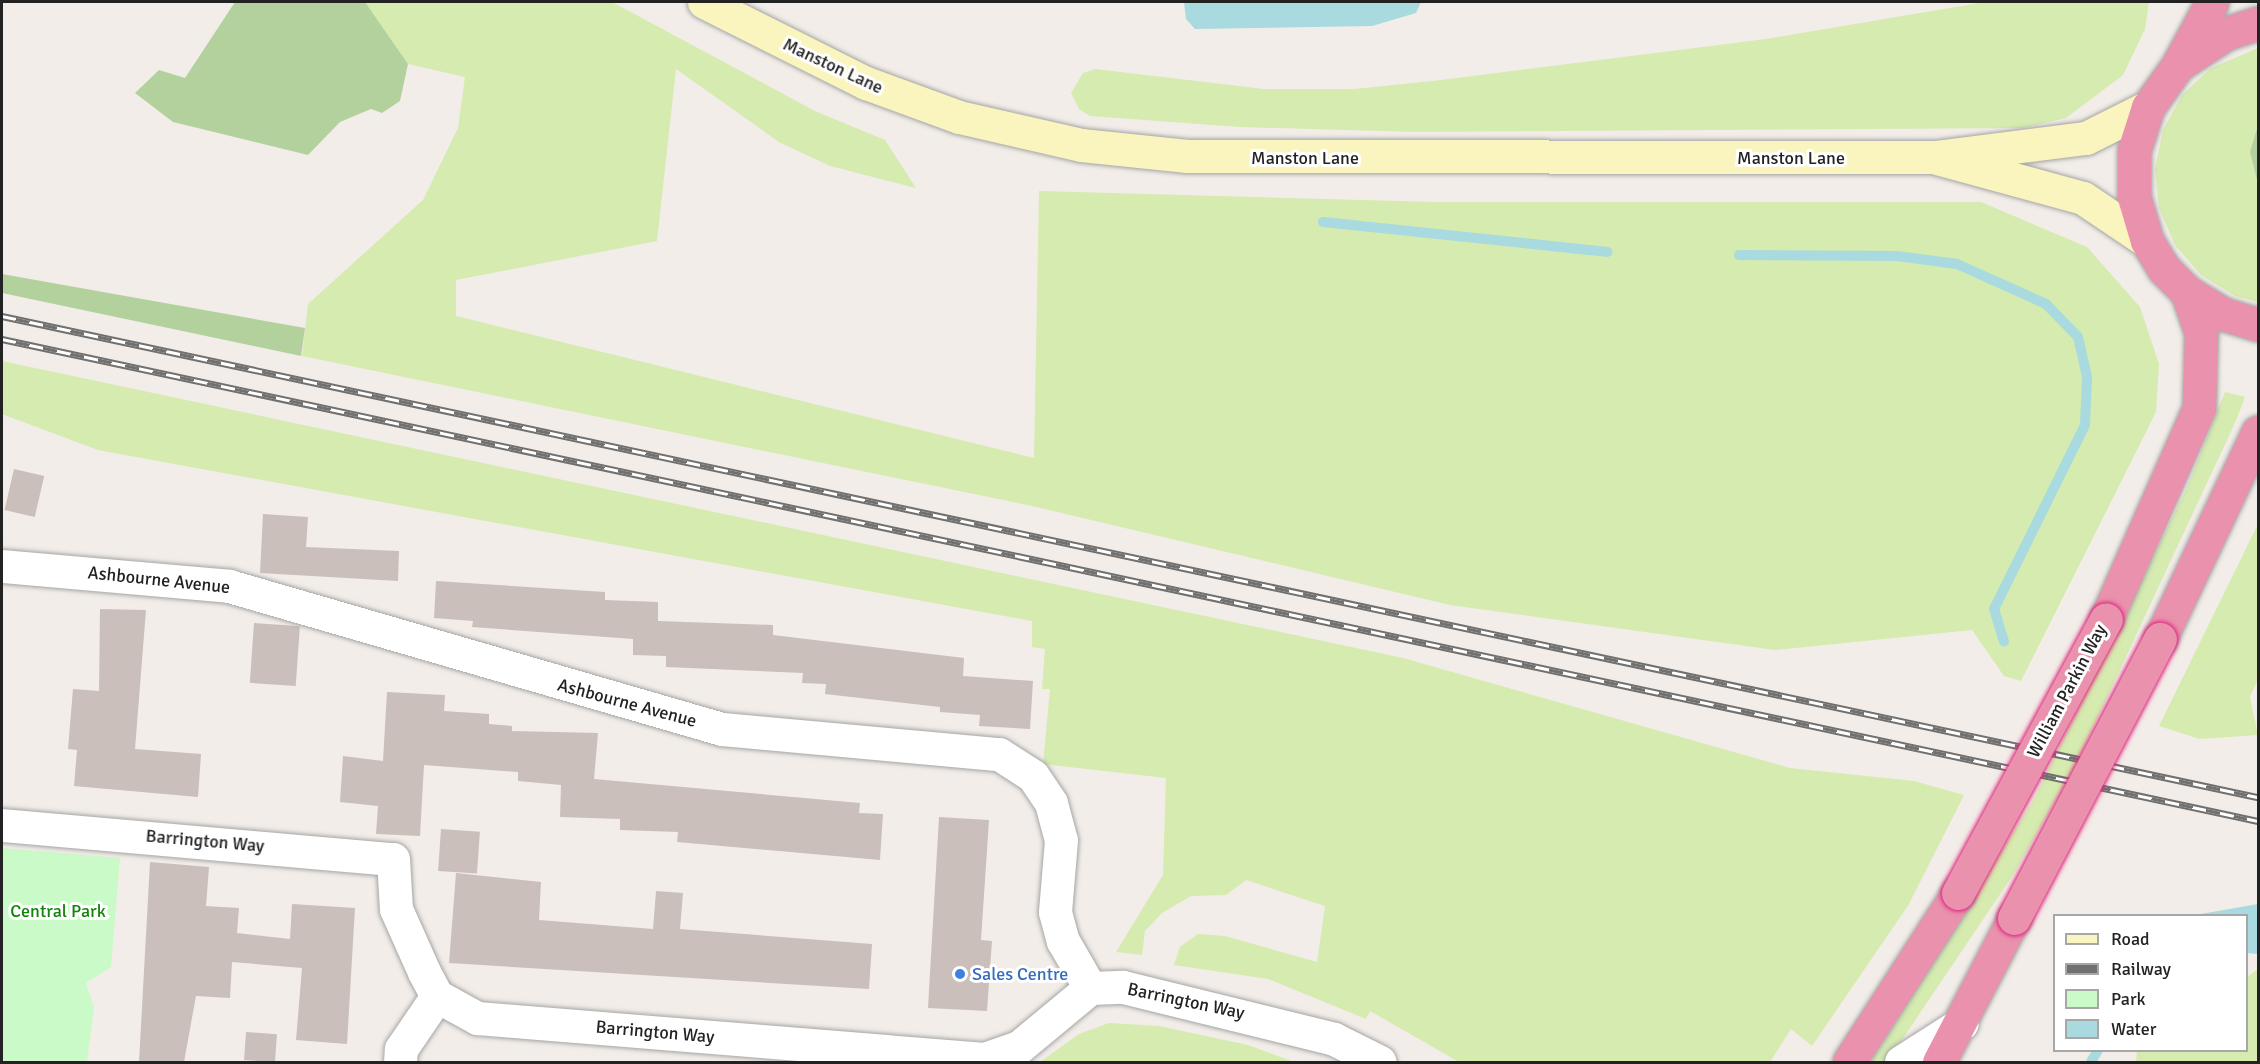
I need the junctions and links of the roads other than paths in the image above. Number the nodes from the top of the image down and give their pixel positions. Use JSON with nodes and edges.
{"nodes":[{"id":1,"x":704,"y":2,"type":"edge"},
{"id":2,"x":2211,"y":2,"type":"edge"},
{"id":3,"x":2259,"y":23,"type":"edge"},
{"id":4,"x":2178,"y":65,"type":"junction"},
{"id":5,"x":2148,"y":107,"type":"junction"},
{"id":6,"x":1935,"y":157,"type":"junction"},
{"id":7,"x":2147,"y":241,"type":"junction"},
{"id":8,"x":2187,"y":292,"type":"junction"},
{"id":9,"x":2259,"y":325,"type":"edge"},
{"id":10,"x":2259,"y":432,"type":"edge"},
{"id":11,"x":2,"y":566,"type":"edge"},
{"id":12,"x":2,"y":825,"type":"edge"},
{"id":13,"x":1090,"y":988,"type":"junction"},
{"id":14,"x":437,"y":996,"type":"junction"},
{"id":15,"x":1962,"y":1023,"type":"junction"},
{"id":16,"x":399,"y":1062,"type":"edge"},
{"id":17,"x":1380,"y":1062,"type":"edge"},
{"id":18,"x":1849,"y":1062,"type":"edge"},
{"id":19,"x":1901,"y":1062,"type":"edge"},
{"id":20,"x":1939,"y":1062,"type":"edge"}],
"edges":[{"from":1,"to":6,"type":"street","name":"Manston Lane"},
{"from":2,"to":4,"type":"highway"},
{"from":3,"to":4,"type":"highway"},
{"from":4,"to":5,"type":"highway"},
{"from":5,"to":6,"type":"street","name":"Manston Lane"},
{"from":5,"to":7,"type":"highway"},
{"from":6,"to":7,"type":"street","name":"Manston Lane"},
{"from":7,"to":8,"type":"highway"},
{"from":8,"to":9,"type":"highway"},
{"from":8,"to":18,"type":"highway","name":"William Parkin Way","bridge":true},
{"from":10,"to":15,"type":"highway","bridge":true},
{"from":11,"to":13,"type":"street","name":"Ashbourne Avenue"},
{"from":12,"to":14,"type":"street","name":"Barrington Way"},
{"from":13,"to":14,"type":"street","name":"Barrington Way"},
{"from":13,"to":17,"type":"street","name":"Barrington Way"},
{"from":14,"to":16,"type":"street"},
{"from":15,"to":19,"type":"street"},
{"from":15,"to":20,"type":"highway"}]}
